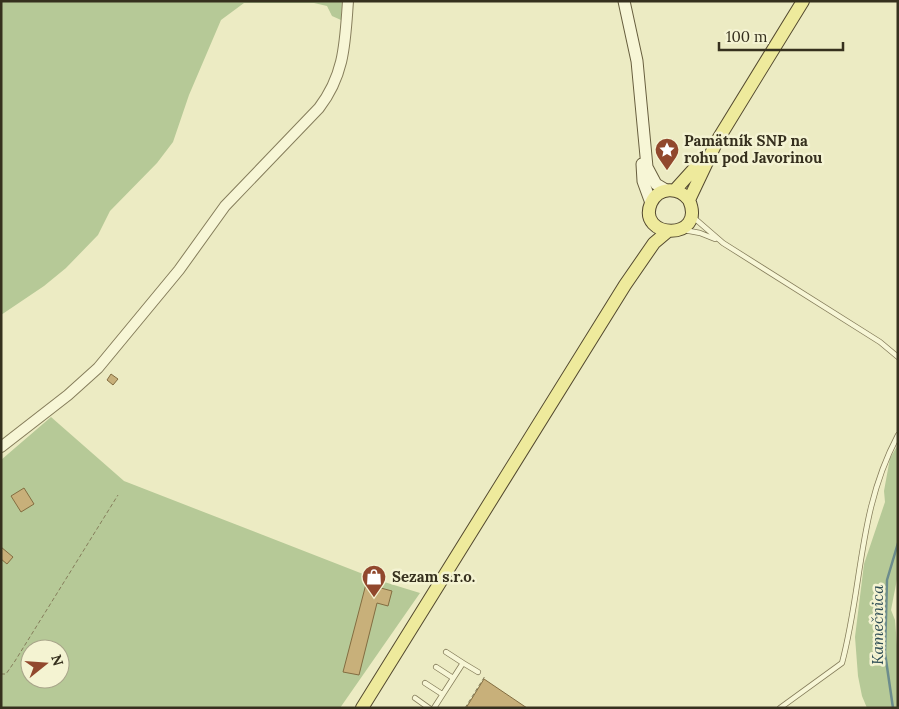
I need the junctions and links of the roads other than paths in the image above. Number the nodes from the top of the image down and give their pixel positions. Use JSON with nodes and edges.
{"nodes":[{"id":1,"x":348,"y":1,"type":"edge"},
{"id":2,"x":624,"y":1,"type":"edge"},
{"id":3,"x":803,"y":1,"type":"edge"},
{"id":4,"x":644,"y":127,"type":"junction"},
{"id":5,"x":718,"y":141,"type":"junction"},
{"id":6,"x":670,"y":190,"type":"junction"},
{"id":7,"x":689,"y":200,"type":"junction"},
{"id":8,"x":651,"y":204,"type":"junction"},
{"id":9,"x":692,"y":215,"type":"junction"},
{"id":10,"x":653,"y":222,"type":"junction"},
{"id":11,"x":681,"y":230,"type":"junction"},
{"id":12,"x":667,"y":232,"type":"junction"},
{"id":13,"x":723,"y":243,"type":"junction"},
{"id":14,"x":625,"y":285,"type":"junction"},
{"id":15,"x":898,"y":357,"type":"edge"},
{"id":16,"x":898,"y":435,"type":"edge"},
{"id":17,"x":1,"y":447,"type":"edge"},
{"id":18,"x":446,"y":652,"type":"dead end"},
{"id":19,"x":463,"y":663,"type":"junction"},
{"id":20,"x":436,"y":667,"type":"dead end"},
{"id":21,"x":478,"y":672,"type":"dead end"},
{"id":22,"x":453,"y":678,"type":"junction"},
{"id":23,"x":425,"y":683,"type":"dead end"},
{"id":24,"x":442,"y":694,"type":"junction"},
{"id":25,"x":415,"y":698,"type":"dead end"},
{"id":26,"x":362,"y":708,"type":"edge"},
{"id":27,"x":429,"y":708,"type":"edge"},
{"id":28,"x":434,"y":708,"type":"edge"},
{"id":29,"x":780,"y":708,"type":"edge"}],
"edges":[{"from":1,"to":17,"type":"street"},
{"from":2,"to":4,"type":"main road"},
{"from":3,"to":5,"type":"main road"},
{"from":4,"to":6,"type":"main road"},
{"from":4,"to":8,"type":"main road"},
{"from":5,"to":6,"type":"main road"},
{"from":5,"to":7,"type":"main road"},
{"from":6,"to":7,"type":"main road"},
{"from":6,"to":8,"type":"main road"},
{"from":7,"to":9,"type":"main road"},
{"from":8,"to":10,"type":"main road"},
{"from":9,"to":11,"type":"main road"},
{"from":9,"to":13,"type":"lane"},
{"from":10,"to":12,"type":"main road"},
{"from":10,"to":14,"type":"main road"},
{"from":11,"to":12,"type":"main road"},
{"from":11,"to":13,"type":"lane"},
{"from":12,"to":14,"type":"main road"},
{"from":13,"to":15,"type":"lane"},
{"from":14,"to":26,"type":"main road"},
{"from":16,"to":29,"type":"lane"},
{"from":18,"to":19,"type":"lane"},
{"from":19,"to":21,"type":"lane"},
{"from":19,"to":22,"type":"lane"},
{"from":20,"to":22,"type":"lane"},
{"from":22,"to":24,"type":"lane"},
{"from":23,"to":24,"type":"lane"},
{"from":24,"to":28,"type":"lane"},
{"from":25,"to":27,"type":"lane"}]}
